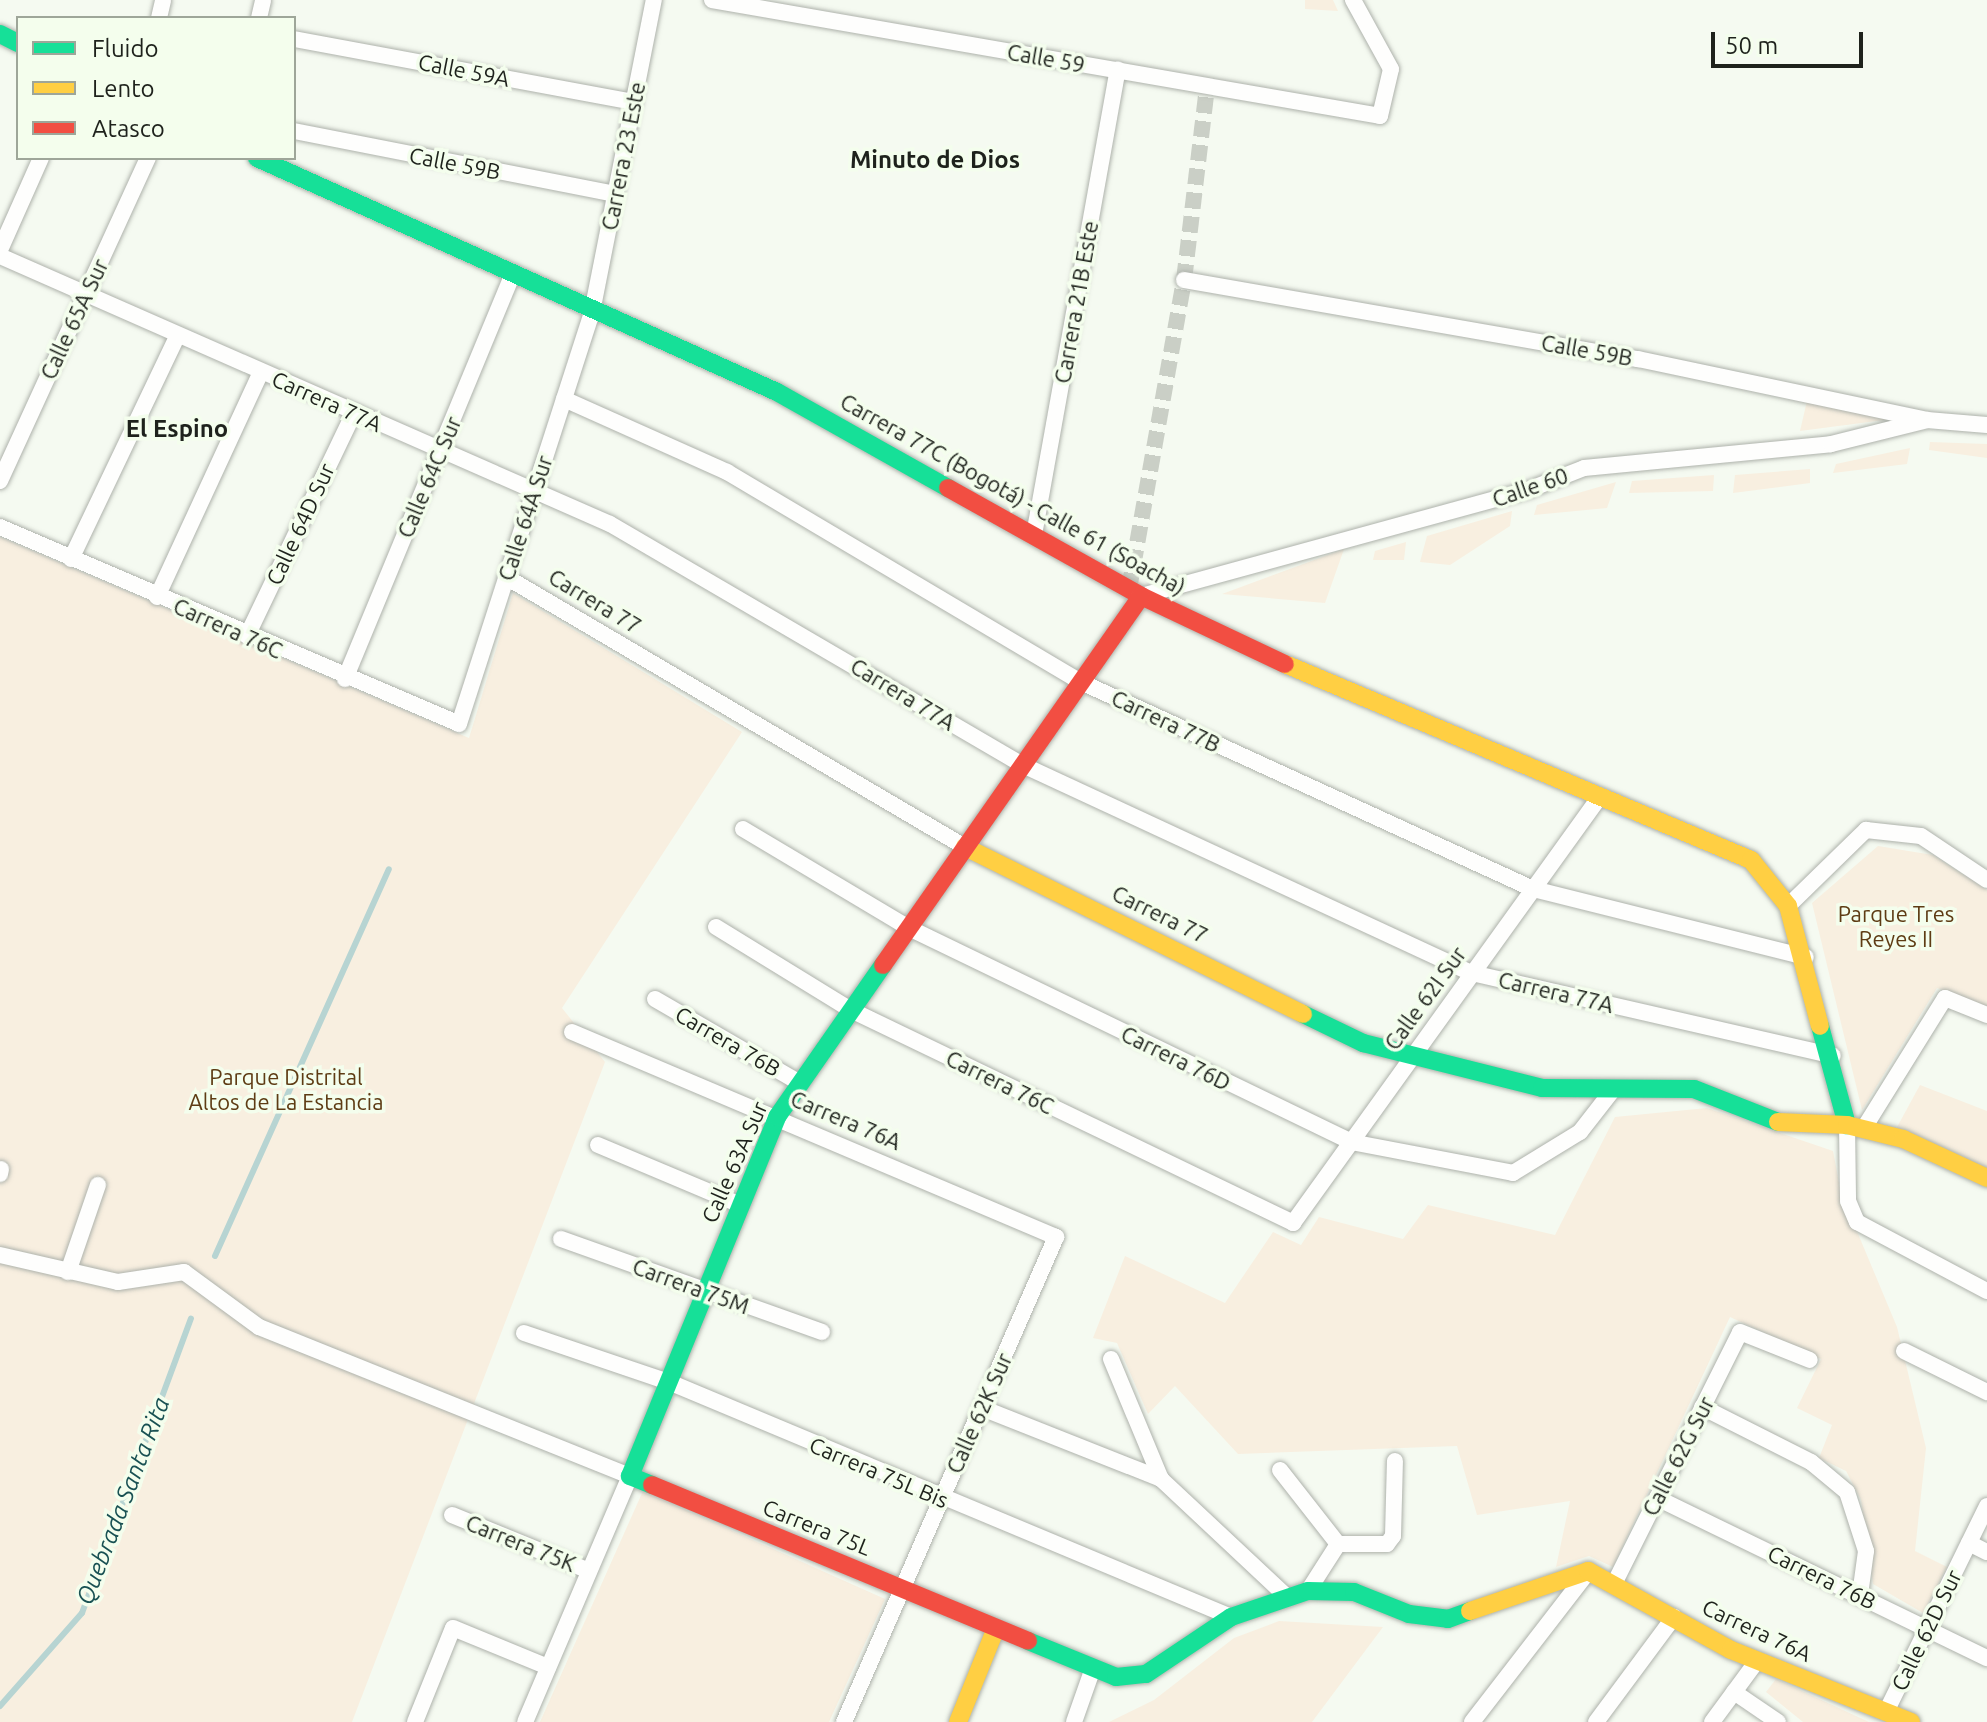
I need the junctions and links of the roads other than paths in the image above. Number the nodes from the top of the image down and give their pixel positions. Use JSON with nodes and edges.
{"nodes":[{"id":1,"x":654,"y":0,"type":"edge"},
{"id":2,"x":712,"y":0,"type":"edge"},
{"id":3,"x":1353,"y":0,"type":"edge"},
{"id":4,"x":296,"y":39,"type":"edge"},
{"id":5,"x":1118,"y":70,"type":"junction"},
{"id":6,"x":634,"y":102,"type":"junction"},
{"id":7,"x":296,"y":131,"type":"edge"},
{"id":8,"x":40,"y":160,"type":"edge"},
{"id":9,"x":147,"y":160,"type":"edge"},
{"id":10,"x":261,"y":160,"type":"edge"},
{"id":11,"x":616,"y":194,"type":"junction"},
{"id":12,"x":0,"y":250,"type":"edge"},
{"id":13,"x":0,"y":256,"type":"edge"},
{"id":14,"x":513,"y":274,"type":"junction"},
{"id":15,"x":1184,"y":280,"type":"dead end"},
{"id":16,"x":86,"y":294,"type":"junction"},
{"id":17,"x":592,"y":312,"type":"junction"},
{"id":18,"x":178,"y":335,"type":"junction"},
{"id":19,"x":261,"y":372,"type":"junction"},
{"id":20,"x":564,"y":399,"type":"junction"},
{"id":21,"x":354,"y":413,"type":"junction"},
{"id":22,"x":1927,"y":420,"type":"junction"},
{"id":23,"x":1987,"y":425,"type":"edge"},
{"id":24,"x":441,"y":451,"type":"junction"},
{"id":25,"x":0,"y":481,"type":"edge"},
{"id":26,"x":533,"y":494,"type":"junction"},
{"id":27,"x":0,"y":527,"type":"edge"},
{"id":28,"x":1034,"y":535,"type":"junction"},
{"id":29,"x":71,"y":559,"type":"junction"},
{"id":30,"x":506,"y":577,"type":"junction"},
{"id":31,"x":1141,"y":596,"type":"junction"},
{"id":32,"x":157,"y":597,"type":"junction"},
{"id":33,"x":247,"y":636,"type":"junction"},
{"id":34,"x":345,"y":679,"type":"junction"},
{"id":35,"x":1081,"y":682,"type":"junction"},
{"id":36,"x":459,"y":724,"type":"joint"},
{"id":37,"x":1023,"y":765,"type":"junction"},
{"id":38,"x":1596,"y":802,"type":"junction"},
{"id":39,"x":743,"y":829,"type":"dead end"},
{"id":40,"x":965,"y":847,"type":"junction"},
{"id":41,"x":1987,"y":880,"type":"edge"},
{"id":42,"x":1533,"y":889,"type":"junction"},
{"id":43,"x":1788,"y":906,"type":"junction"},
{"id":44,"x":716,"y":927,"type":"dead end"},
{"id":45,"x":909,"y":928,"type":"junction"},
{"id":46,"x":1806,"y":957,"type":"junction"},
{"id":47,"x":1472,"y":973,"type":"junction"},
{"id":48,"x":655,"y":999,"type":"dead end"},
{"id":49,"x":851,"y":1010,"type":"junction"},
{"id":50,"x":1987,"y":1015,"type":"edge"},
{"id":51,"x":572,"y":1032,"type":"dead end"},
{"id":52,"x":1833,"y":1056,"type":"junction"},
{"id":53,"x":1411,"y":1058,"type":"junction"},
{"id":54,"x":800,"y":1083,"type":"junction"},
{"id":55,"x":1612,"y":1091,"type":"junction"},
{"id":56,"x":777,"y":1117,"type":"junction"},
{"id":57,"x":1855,"y":1127,"type":"junction"},
{"id":58,"x":1351,"y":1142,"type":"junction"},
{"id":59,"x":598,"y":1145,"type":"dead end"},
{"id":60,"x":1987,"y":1178,"type":"edge"},
{"id":61,"x":98,"y":1185,"type":"dead end"},
{"id":62,"x":741,"y":1205,"type":"junction"},
{"id":63,"x":1293,"y":1223,"type":"joint"},
{"id":64,"x":1056,"y":1237,"type":"joint"},
{"id":65,"x":561,"y":1239,"type":"dead end"},
{"id":66,"x":0,"y":1255,"type":"edge"},
{"id":67,"x":68,"y":1272,"type":"junction"},
{"id":68,"x":1987,"y":1291,"type":"edge"},
{"id":69,"x":706,"y":1292,"type":"junction"},
{"id":70,"x":822,"y":1332,"type":"dead end"},
{"id":71,"x":524,"y":1333,"type":"dead end"},
{"id":72,"x":1904,"y":1351,"type":"dead end"},
{"id":73,"x":1111,"y":1359,"type":"dead end"},
{"id":74,"x":1810,"y":1360,"type":"dead end"},
{"id":75,"x":669,"y":1382,"type":"junction"},
{"id":76,"x":1987,"y":1392,"type":"edge"},
{"id":77,"x":1702,"y":1407,"type":"junction"},
{"id":78,"x":982,"y":1408,"type":"junction"},
{"id":79,"x":1395,"y":1461,"type":"dead end"},
{"id":80,"x":1280,"y":1470,"type":"dead end"},
{"id":81,"x":630,"y":1476,"type":"junction"},
{"id":82,"x":1161,"y":1479,"type":"junction"},
{"id":83,"x":1657,"y":1498,"type":"junction"},
{"id":84,"x":941,"y":1499,"type":"junction"},
{"id":85,"x":1987,"y":1506,"type":"edge"},
{"id":86,"x":452,"y":1515,"type":"dead end"},
{"id":87,"x":1969,"y":1543,"type":"junction"},
{"id":88,"x":1338,"y":1544,"type":"junction"},
{"id":89,"x":1987,"y":1552,"type":"edge"},
{"id":90,"x":589,"y":1571,"type":"junction"},
{"id":91,"x":1588,"y":1571,"type":"junction"},
{"id":92,"x":1616,"y":1580,"type":"junction"},
{"id":93,"x":902,"y":1588,"type":"junction"},
{"id":94,"x":1308,"y":1591,"type":"junction"},
{"id":95,"x":1860,"y":1595,"type":"junction"},
{"id":96,"x":1286,"y":1596,"type":"junction"},
{"id":97,"x":1231,"y":1617,"type":"junction"},
{"id":98,"x":1674,"y":1617,"type":"junction"},
{"id":99,"x":996,"y":1628,"type":"junction"},
{"id":100,"x":1928,"y":1628,"type":"junction"},
{"id":101,"x":1987,"y":1658,"type":"edge"},
{"id":102,"x":1757,"y":1661,"type":"junction"},
{"id":103,"x":548,"y":1667,"type":"junction"},
{"id":104,"x":1093,"y":1668,"type":"junction"},
{"id":105,"x":1734,"y":1692,"type":"junction"},
{"id":106,"x":1887,"y":1710,"type":"junction"},
{"id":107,"x":415,"y":1722,"type":"edge"},
{"id":108,"x":525,"y":1722,"type":"edge"},
{"id":109,"x":844,"y":1722,"type":"edge"},
{"id":110,"x":958,"y":1722,"type":"edge"},
{"id":111,"x":1074,"y":1722,"type":"edge"},
{"id":112,"x":1472,"y":1722,"type":"edge"},
{"id":113,"x":1596,"y":1722,"type":"edge"},
{"id":114,"x":1712,"y":1722,"type":"edge"},
{"id":115,"x":1778,"y":1722,"type":"edge"},
{"id":116,"x":1911,"y":1722,"type":"edge"}],
"edges":[{"from":1,"to":6,"type":"street","name":"Carrera 23 Este"},
{"from":2,"to":5,"type":"street","name":"Calle 59"},
{"from":3,"to":5,"type":"street","name":"Calle 59"},
{"from":4,"to":6,"type":"street","name":"Calle 59A"},
{"from":5,"to":28,"type":"street","name":"Carrera 21B Este"},
{"from":6,"to":11,"type":"street","name":"Carrera 23 Este"},
{"from":7,"to":11,"type":"street","name":"Calle 59B"},
{"from":8,"to":12,"type":"street"},
{"from":9,"to":16,"type":"street","name":"Calle 65A Sur"},
{"from":10,"to":14,"type":"street","name":"Carrera 77C (Bogotá) - Calle 61 (Soacha)"},
{"from":11,"to":17,"type":"street","name":"Carrera 23 Este"},
{"from":13,"to":16,"type":"street","name":"Carrera 77A"},
{"from":14,"to":17,"type":"street","name":"Carrera 77C (Bogotá) - Calle 61 (Soacha)"},
{"from":14,"to":24,"type":"street","name":"Calle 64C Sur"},
{"from":15,"to":22,"type":"street","name":"Calle 59B"},
{"from":16,"to":18,"type":"street","name":"Carrera 77A"},
{"from":16,"to":25,"type":"street","name":"Calle 65A Sur"},
{"from":17,"to":20,"type":"street","name":"Calle 64A Sur"},
{"from":17,"to":28,"type":"street","name":"Carrera 77C (Bogotá) - Calle 61 (Soacha)"},
{"from":18,"to":19,"type":"street","name":"Carrera 77A"},
{"from":18,"to":29,"type":"street"},
{"from":19,"to":21,"type":"street","name":"Carrera 77A"},
{"from":19,"to":32,"type":"street"},
{"from":20,"to":26,"type":"street","name":"Calle 64A Sur"},
{"from":20,"to":35,"type":"street","name":"Carrera 77B"},
{"from":21,"to":24,"type":"street","name":"Carrera 77A"},
{"from":21,"to":33,"type":"street","name":"Calle 64D Sur"},
{"from":22,"to":23,"type":"street","name":"Calle 59B"},
{"from":22,"to":31,"type":"street","name":"Calle 60"},
{"from":24,"to":26,"type":"street","name":"Carrera 77A"},
{"from":24,"to":34,"type":"street","name":"Calle 64C Sur"},
{"from":26,"to":30,"type":"street","name":"Calle 64A Sur"},
{"from":26,"to":37,"type":"street","name":"Carrera 77A"},
{"from":27,"to":29,"type":"street","name":"Carrera 76C"},
{"from":28,"to":31,"type":"street","name":"Carrera 77C (Bogotá) - Calle 61 (Soacha)"},
{"from":29,"to":32,"type":"street","name":"Carrera 76C"},
{"from":30,"to":36,"type":"street","name":"Calle 64A Sur"},
{"from":30,"to":40,"type":"street","name":"Carrera 77"},
{"from":31,"to":35,"type":"street","name":"Calle 63A Sur"},
{"from":31,"to":38,"type":"street","name":"Carrera 77C (Bogotá) - Calle 61 (Soacha)"},
{"from":32,"to":33,"type":"street","name":"Carrera 76C"},
{"from":33,"to":34,"type":"street","name":"Carrera 76C"},
{"from":34,"to":36,"type":"street","name":"Carrera 76C"},
{"from":35,"to":37,"type":"street","name":"Calle 63A Sur"},
{"from":35,"to":42,"type":"street","name":"Carrera 77B"},
{"from":37,"to":40,"type":"street","name":"Calle 63A Sur"},
{"from":37,"to":47,"type":"street","name":"Carrera 77A"},
{"from":38,"to":42,"type":"street","name":"Calle 62I Sur"},
{"from":38,"to":43,"type":"street","name":"Carrera 77C (Bogotá) - Calle 61 (Soacha)"},
{"from":39,"to":45,"type":"street","name":"Carrera 76D"},
{"from":40,"to":45,"type":"street","name":"Calle 63A Sur"},
{"from":40,"to":53,"type":"street","name":"Carrera 77"},
{"from":41,"to":43,"type":"street"},
{"from":42,"to":46,"type":"street","name":"Carrera 77B"},
{"from":42,"to":47,"type":"street","name":"Calle 62I Sur"},
{"from":43,"to":46,"type":"street"},
{"from":44,"to":49,"type":"street","name":"Carrera 76C"},
{"from":45,"to":49,"type":"street","name":"Calle 63A Sur"},
{"from":45,"to":58,"type":"street","name":"Carrera 76D"},
{"from":46,"to":52,"type":"street"},
{"from":47,"to":52,"type":"street","name":"Carrera 77A"},
{"from":47,"to":53,"type":"street","name":"Calle 62I Sur"},
{"from":48,"to":54,"type":"street","name":"Carrera 76B"},
{"from":49,"to":54,"type":"street","name":"Calle 63A Sur"},
{"from":49,"to":63,"type":"street","name":"Carrera 76C"},
{"from":50,"to":57,"type":"street"},
{"from":51,"to":56,"type":"street","name":"Carrera 76A"},
{"from":52,"to":57,"type":"street"},
{"from":53,"to":55,"type":"street","name":"Carrera 77"},
{"from":53,"to":58,"type":"street","name":"Calle 62I Sur"},
{"from":54,"to":56,"type":"street","name":"Calle 63A Sur"},
{"from":55,"to":57,"type":"street","name":"Carrera 77"},
{"from":55,"to":58,"type":"street","name":"Carrera 76D"},
{"from":56,"to":62,"type":"street","name":"Calle 63A Sur"},
{"from":56,"to":64,"type":"street","name":"Carrera 76A"},
{"from":57,"to":60,"type":"street","name":"Carrera 77"},
{"from":57,"to":68,"type":"street"},
{"from":58,"to":63,"type":"street","name":"Calle 62I Sur"},
{"from":59,"to":62,"type":"street"},
{"from":61,"to":67,"type":"street"},
{"from":62,"to":69,"type":"street","name":"Calle 63A Sur"},
{"from":64,"to":78,"type":"street","name":"Calle 62K Sur"},
{"from":65,"to":69,"type":"street","name":"Carrera 75M"},
{"from":66,"to":67,"type":"street","name":"Carrera 75L"},
{"from":67,"to":81,"type":"street","name":"Carrera 75L"},
{"from":69,"to":70,"type":"street","name":"Carrera 75M"},
{"from":69,"to":75,"type":"street","name":"Calle 63A Sur"},
{"from":71,"to":75,"type":"street","name":"Carrera 75L Bis"},
{"from":72,"to":76,"type":"street"},
{"from":73,"to":82,"type":"street"},
{"from":74,"to":77,"type":"street","name":"Calle 62G Sur"},
{"from":75,"to":81,"type":"street","name":"Calle 63A Sur"},
{"from":75,"to":84,"type":"street","name":"Carrera 75L Bis"},
{"from":77,"to":83,"type":"street","name":"Calle 62G Sur"},
{"from":77,"to":95,"type":"street"},
{"from":78,"to":82,"type":"street"},
{"from":78,"to":84,"type":"street","name":"Calle 62K Sur"},
{"from":79,"to":88,"type":"street"},
{"from":80,"to":88,"type":"street"},
{"from":81,"to":90,"type":"street","name":"Calle 63A Sur"},
{"from":81,"to":93,"type":"street","name":"Carrera 75L"},
{"from":82,"to":96,"type":"street"},
{"from":83,"to":92,"type":"street","name":"Calle 62G Sur"},
{"from":83,"to":95,"type":"street","name":"Carrera 76B"},
{"from":84,"to":93,"type":"street","name":"Calle 62K Sur"},
{"from":84,"to":97,"type":"street","name":"Carrera 75L Bis"},
{"from":85,"to":87,"type":"street","name":"Calle 62D Sur"},
{"from":86,"to":90,"type":"street","name":"Carrera 75K"},
{"from":87,"to":89,"type":"street"},
{"from":87,"to":100,"type":"street","name":"Calle 62D Sur"},
{"from":88,"to":94,"type":"street"},
{"from":90,"to":103,"type":"street","name":"Calle 63A Sur"},
{"from":91,"to":92,"type":"street","name":"Carrera 76A"},
{"from":91,"to":94,"type":"street"},
{"from":91,"to":112,"type":"street"},
{"from":92,"to":98,"type":"street","name":"Carrera 76A"},
{"from":93,"to":99,"type":"street","name":"Carrera 75L"},
{"from":93,"to":109,"type":"street","name":"Calle 62K Sur"},
{"from":94,"to":96,"type":"street"},
{"from":95,"to":100,"type":"street","name":"Carrera 76B"},
{"from":96,"to":97,"type":"street"},
{"from":97,"to":104,"type":"street","name":"Carrera 75L"},
{"from":98,"to":102,"type":"street","name":"Carrera 76A"},
{"from":98,"to":113,"type":"street"},
{"from":99,"to":104,"type":"street","name":"Carrera 75L"},
{"from":99,"to":110,"type":"street"},
{"from":100,"to":101,"type":"street","name":"Carrera 76B"},
{"from":100,"to":106,"type":"street","name":"Calle 62D Sur"},
{"from":102,"to":105,"type":"street"},
{"from":102,"to":106,"type":"street","name":"Carrera 76A"},
{"from":103,"to":107,"type":"street"},
{"from":103,"to":108,"type":"street","name":"Calle 63A Sur"},
{"from":104,"to":111,"type":"street"},
{"from":105,"to":114,"type":"street"},
{"from":105,"to":115,"type":"street"},
{"from":106,"to":116,"type":"street","name":"Carrera 76A"}]}
